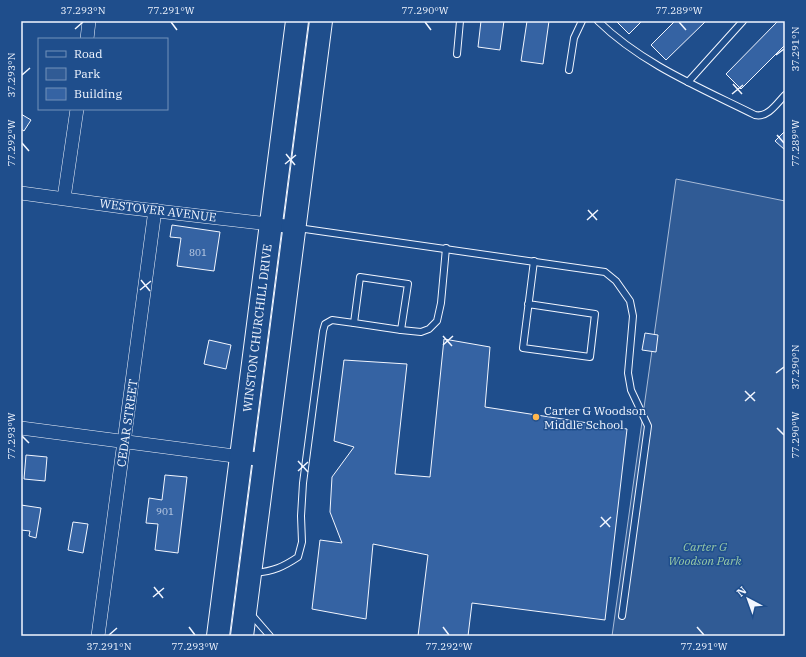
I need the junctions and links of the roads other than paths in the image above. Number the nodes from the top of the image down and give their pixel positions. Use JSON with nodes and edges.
{"nodes":[{"id":1,"x":89,"y":21,"type":"edge"},
{"id":2,"x":297,"y":21,"type":"edge"},
{"id":3,"x":321,"y":21,"type":"edge"},
{"id":4,"x":460,"y":21,"type":"edge"},
{"id":5,"x":582,"y":21,"type":"edge"},
{"id":6,"x":598,"y":21,"type":"edge"},
{"id":7,"x":744,"y":21,"type":"edge"},
{"id":8,"x":87,"y":38,"type":"edge"},
{"id":9,"x":457,"y":54,"type":"dead end"},
{"id":10,"x":569,"y":70,"type":"dead end"},
{"id":11,"x":688,"y":82,"type":"junction"},
{"id":12,"x":785,"y":95,"type":"edge"},
{"id":13,"x":77,"y":110,"type":"edge"},
{"id":14,"x":21,"y":193,"type":"edge"},
{"id":15,"x":64,"y":198,"type":"junction"},
{"id":16,"x":155,"y":210,"type":"junction"},
{"id":17,"x":271,"y":224,"type":"junction"},
{"id":18,"x":294,"y":227,"type":"junction"},
{"id":19,"x":446,"y":248,"type":"junction"},
{"id":20,"x":534,"y":261,"type":"junction"},
{"id":21,"x":528,"y":304,"type":"junction"},
{"id":22,"x":354,"y":323,"type":"junction"},
{"id":23,"x":402,"y":330,"type":"junction"},
{"id":24,"x":21,"y":428,"type":"edge"},
{"id":25,"x":124,"y":442,"type":"junction"},
{"id":26,"x":240,"y":457,"type":"junction"},
{"id":27,"x":265,"y":460,"type":"junction"},
{"id":28,"x":238,"y":572,"type":"junction"},
{"id":29,"x":246,"y":609,"type":"junction"},
{"id":30,"x":622,"y":616,"type":"dead end"},
{"id":31,"x":98,"y":636,"type":"edge"},
{"id":32,"x":218,"y":636,"type":"edge"},
{"id":33,"x":242,"y":636,"type":"edge"},
{"id":34,"x":270,"y":636,"type":"edge"}],
"edges":[{"from":1,"to":8,"type":"street"},
{"from":2,"to":17,"type":"highway","name":"WINSTON CHURCHILL DRIVE"},
{"from":3,"to":18,"type":"highway","name":"WINSTON CHURCHILL DRIVE"},
{"from":4,"to":9,"type":"lane"},
{"from":5,"to":10,"type":"lane"},
{"from":6,"to":11,"type":"lane"},
{"from":7,"to":11,"type":"lane"},
{"from":11,"to":12,"type":"lane"},
{"from":13,"to":15,"type":"street"},
{"from":14,"to":15,"type":"street","name":"WESTOVER AVENUE"},
{"from":15,"to":16,"type":"street","name":"WESTOVER AVENUE"},
{"from":16,"to":17,"type":"street","name":"WESTOVER AVENUE"},
{"from":16,"to":25,"type":"street","name":"CEDAR STREET"},
{"from":17,"to":18,"type":"street","name":"WESTOVER AVENUE"},
{"from":17,"to":26,"type":"highway","name":"WINSTON CHURCHILL DRIVE"},
{"from":18,"to":19,"type":"lane"},
{"from":18,"to":27,"type":"highway","name":"WINSTON CHURCHILL DRIVE"},
{"from":19,"to":20,"type":"lane"},
{"from":19,"to":23,"type":"lane"},
{"from":20,"to":21,"type":"lane"},
{"from":20,"to":30,"type":"lane"},
{"from":21,"to":21,"type":"lane"},
{"from":22,"to":23,"type":"lane"},
{"from":22,"to":23,"type":"lane"},
{"from":22,"to":28,"type":"lane"},
{"from":24,"to":25,"type":"street"},
{"from":25,"to":26,"type":"street"},
{"from":25,"to":31,"type":"street","name":"CEDAR STREET"},
{"from":26,"to":27,"type":"street"},
{"from":26,"to":28,"type":"highway","name":"WINSTON CHURCHILL DRIVE"},
{"from":27,"to":28,"type":"highway","name":"WINSTON CHURCHILL DRIVE"},
{"from":28,"to":29,"type":"highway","name":"WINSTON CHURCHILL DRIVE"},
{"from":28,"to":32,"type":"highway","name":"WINSTON CHURCHILL DRIVE"},
{"from":29,"to":33,"type":"highway","name":"WINSTON CHURCHILL DRIVE"},
{"from":29,"to":34,"type":"lane"}]}
